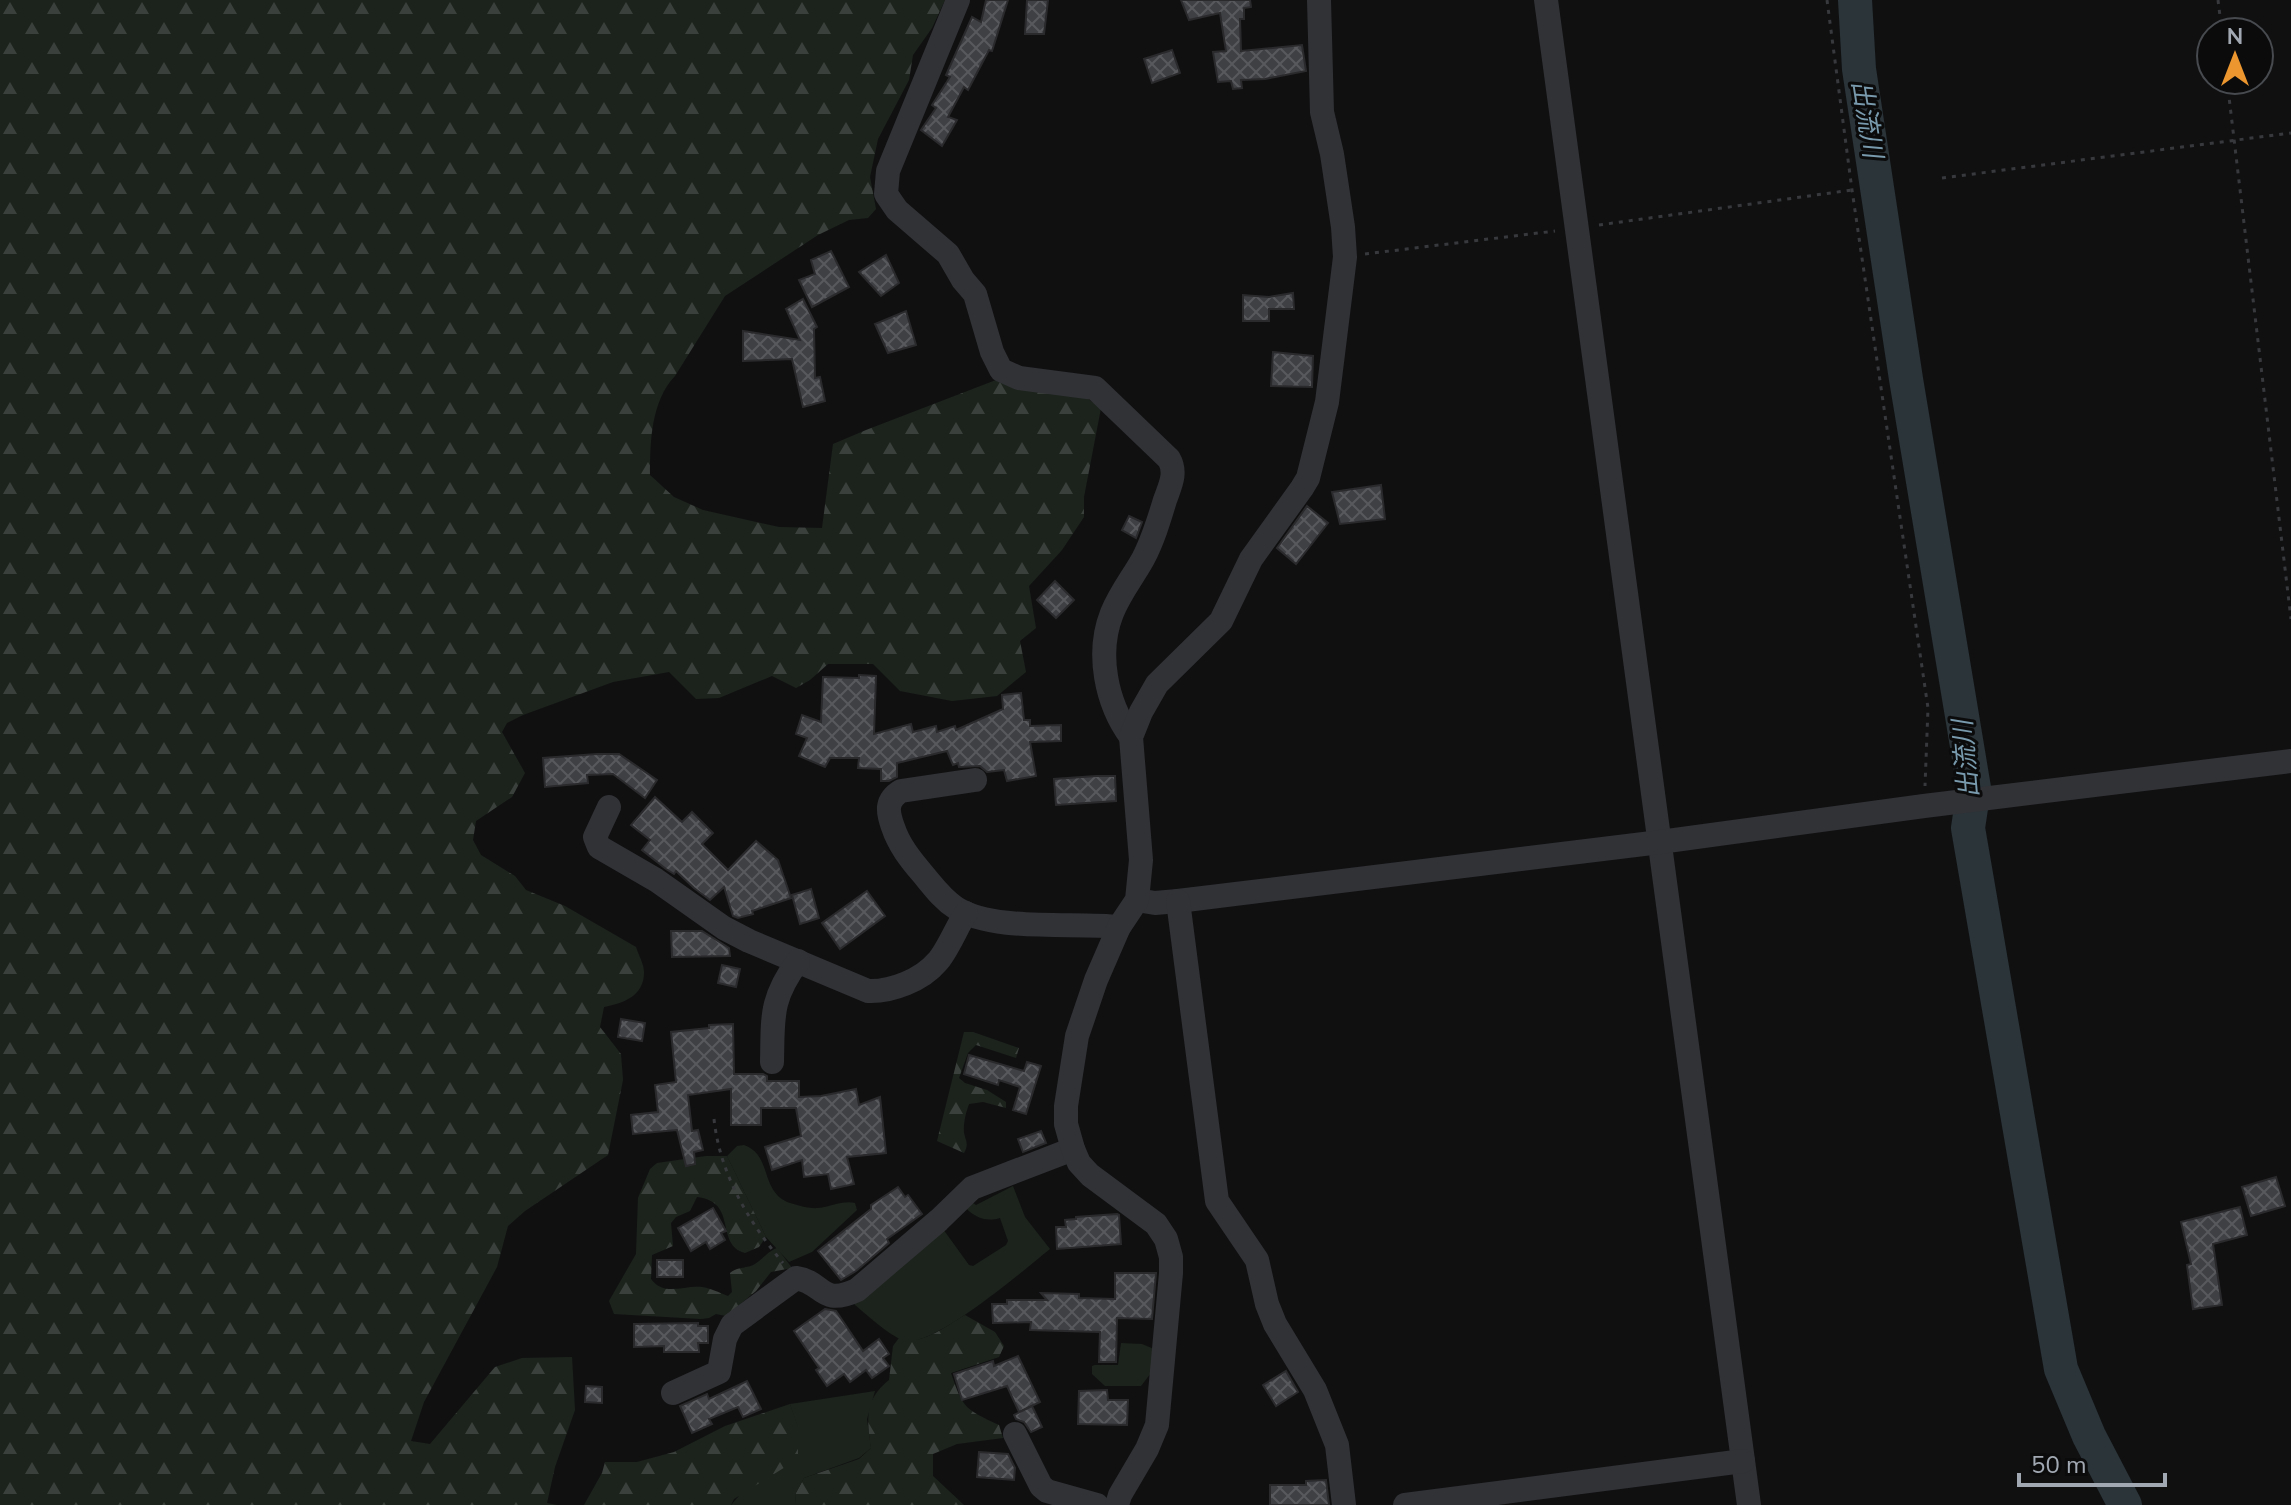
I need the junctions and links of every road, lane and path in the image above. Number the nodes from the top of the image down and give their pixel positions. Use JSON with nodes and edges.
{"nodes":[{"id":1,"x":958,"y":0,"type":"edge"},
{"id":2,"x":1319,"y":0,"type":"edge"},
{"id":3,"x":1546,"y":0,"type":"edge"},
{"id":4,"x":1827,"y":0,"type":"edge"},
{"id":5,"x":2229,"y":96,"type":"edge"},
{"id":6,"x":2291,"y":133,"type":"edge"},
{"id":7,"x":2234,"y":140,"type":"junction"},
{"id":8,"x":1942,"y":178,"type":"dead end"},
{"id":9,"x":2291,"y":619,"type":"edge"},
{"id":10,"x":1131,"y":737,"type":"junction"},
{"id":11,"x":2291,"y":761,"type":"edge"},
{"id":12,"x":975,"y":780,"type":"dead end"},
{"id":13,"x":1929,"y":805,"type":"junction"},
{"id":14,"x":609,"y":807,"type":"dead end"},
{"id":15,"x":1660,"y":842,"type":"junction"},
{"id":16,"x":1137,"y":900,"type":"junction"},
{"id":17,"x":1178,"y":901,"type":"junction"},
{"id":18,"x":966,"y":913,"type":"junction"},
{"id":19,"x":1119,"y":927,"type":"junction"},
{"id":20,"x":798,"y":961,"type":"junction"},
{"id":21,"x":772,"y":1062,"type":"dead end"},
{"id":22,"x":714,"y":1119,"type":"dead end"},
{"id":23,"x":1073,"y":1149,"type":"junction"},
{"id":24,"x":796,"y":1278,"type":"junction"},
{"id":25,"x":673,"y":1393,"type":"dead end"},
{"id":26,"x":1015,"y":1434,"type":"dead end"},
{"id":27,"x":1743,"y":1461,"type":"junction"},
{"id":28,"x":1097,"y":1505,"type":"edge"},
{"id":29,"x":1117,"y":1505,"type":"edge"},
{"id":30,"x":1344,"y":1505,"type":"edge"},
{"id":31,"x":1405,"y":1505,"type":"edge"},
{"id":32,"x":1749,"y":1505,"type":"edge"}],
"edges":[{"from":1,"to":10,"type":"street"},
{"from":2,"to":10,"type":"street"},
{"from":3,"to":15,"type":"street"},
{"from":4,"to":13,"type":"path"},
{"from":5,"to":7,"type":"path"},
{"from":6,"to":7,"type":"path"},
{"from":7,"to":8,"type":"path"},
{"from":7,"to":9,"type":"path"},
{"from":10,"to":16,"type":"street"},
{"from":11,"to":13,"type":"street"},
{"from":12,"to":18,"type":"street"},
{"from":13,"to":15,"type":"street"},
{"from":14,"to":20,"type":"street"},
{"from":15,"to":17,"type":"street"},
{"from":15,"to":27,"type":"street"},
{"from":16,"to":17,"type":"street"},
{"from":16,"to":19,"type":"street"},
{"from":17,"to":30,"type":"street"},
{"from":18,"to":19,"type":"street"},
{"from":18,"to":20,"type":"street"},
{"from":19,"to":23,"type":"street"},
{"from":20,"to":21,"type":"street"},
{"from":22,"to":24,"type":"path"},
{"from":23,"to":24,"type":"street"},
{"from":23,"to":29,"type":"street"},
{"from":24,"to":25,"type":"street"},
{"from":26,"to":28,"type":"street"},
{"from":27,"to":31,"type":"street"},
{"from":27,"to":32,"type":"street"}]}
